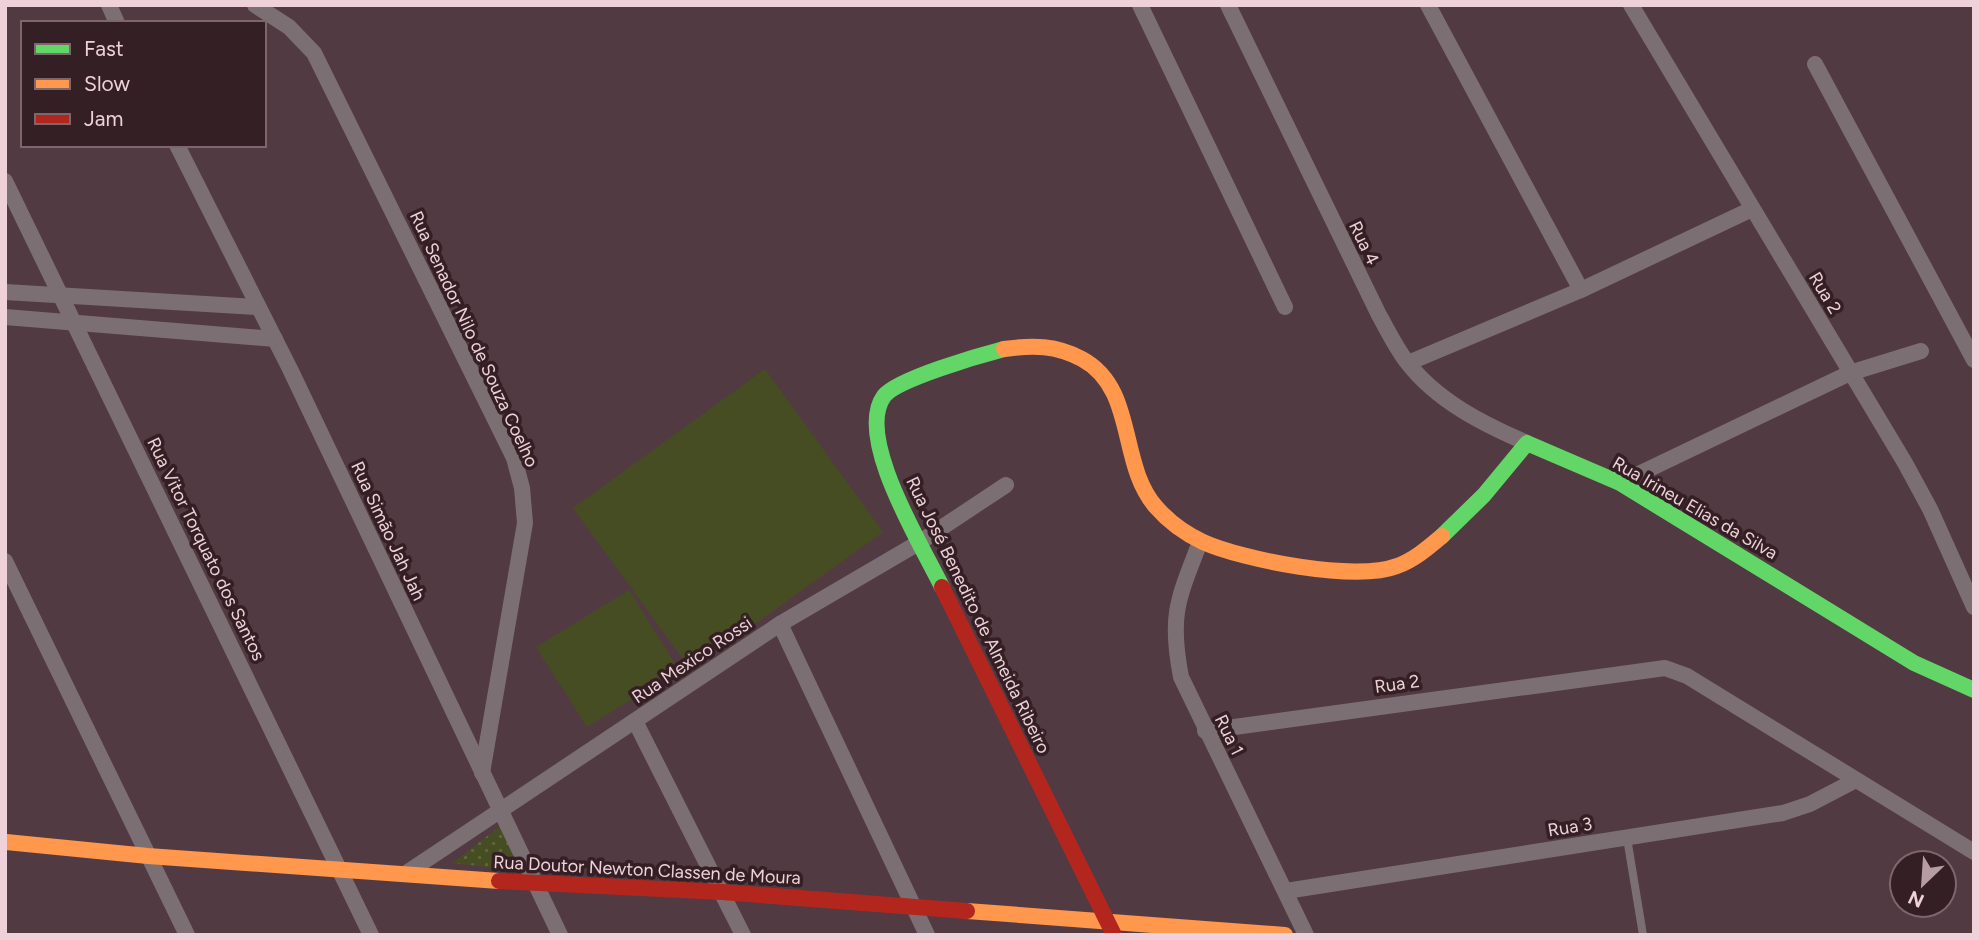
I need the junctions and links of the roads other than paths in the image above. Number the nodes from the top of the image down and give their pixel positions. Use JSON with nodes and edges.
{"nodes":[{"id":1,"x":108,"y":5,"type":"edge"},
{"id":2,"x":255,"y":5,"type":"edge"},
{"id":3,"x":1140,"y":5,"type":"edge"},
{"id":4,"x":1228,"y":5,"type":"edge"},
{"id":5,"x":1428,"y":5,"type":"edge"},
{"id":6,"x":1631,"y":5,"type":"edge"},
{"id":7,"x":116,"y":21,"type":"edge"},
{"id":8,"x":1815,"y":64,"type":"dead end"},
{"id":9,"x":178,"y":147,"type":"edge"},
{"id":10,"x":5,"y":181,"type":"edge"},
{"id":11,"x":1752,"y":209,"type":"junction"},
{"id":12,"x":1581,"y":290,"type":"junction"},
{"id":13,"x":5,"y":292,"type":"edge"},
{"id":14,"x":60,"y":295,"type":"junction"},
{"id":15,"x":257,"y":307,"type":"junction"},
{"id":16,"x":1285,"y":307,"type":"dead end"},
{"id":17,"x":5,"y":317,"type":"edge"},
{"id":18,"x":76,"y":324,"type":"junction"},
{"id":19,"x":275,"y":339,"type":"junction"},
{"id":20,"x":1921,"y":351,"type":"dead end"},
{"id":21,"x":1974,"y":360,"type":"edge"},
{"id":22,"x":1408,"y":363,"type":"junction"},
{"id":23,"x":1850,"y":373,"type":"junction"},
{"id":24,"x":1527,"y":443,"type":"junction"},
{"id":25,"x":1620,"y":483,"type":"junction"},
{"id":26,"x":1006,"y":485,"type":"dead end"},
{"id":27,"x":920,"y":542,"type":"junction"},
{"id":28,"x":1200,"y":542,"type":"junction"},
{"id":29,"x":5,"y":561,"type":"edge"},
{"id":30,"x":1974,"y":607,"type":"edge"},
{"id":31,"x":780,"y":624,"type":"junction"},
{"id":32,"x":1974,"y":691,"type":"edge"},
{"id":33,"x":635,"y":721,"type":"junction"},
{"id":34,"x":1205,"y":731,"type":"junction"},
{"id":35,"x":482,"y":773,"type":"junction"},
{"id":36,"x":1854,"y":781,"type":"junction"},
{"id":37,"x":500,"y":809,"type":"junction"},
{"id":38,"x":5,"y":832,"type":"edge"},
{"id":39,"x":1627,"y":837,"type":"junction"},
{"id":40,"x":6,"y":843,"type":"edge"},
{"id":41,"x":1974,"y":852,"type":"edge"},
{"id":42,"x":148,"y":856,"type":"junction"},
{"id":43,"x":339,"y":869,"type":"junction"},
{"id":44,"x":405,"y":874,"type":"junction"},
{"id":45,"x":536,"y":884,"type":"junction"},
{"id":46,"x":1286,"y":891,"type":"junction"},
{"id":47,"x":722,"y":892,"type":"junction"},
{"id":48,"x":914,"y":907,"type":"junction"},
{"id":49,"x":1111,"y":929,"type":"edge"},
{"id":50,"x":187,"y":935,"type":"edge"},
{"id":51,"x":371,"y":935,"type":"edge"},
{"id":52,"x":560,"y":935,"type":"edge"},
{"id":53,"x":743,"y":935,"type":"edge"},
{"id":54,"x":927,"y":935,"type":"edge"},
{"id":55,"x":1285,"y":935,"type":"edge"},
{"id":56,"x":1306,"y":935,"type":"edge"},
{"id":57,"x":1643,"y":935,"type":"edge"}],
"edges":[{"from":1,"to":7,"type":"street"},
{"from":2,"to":35,"type":"street","name":"Rua Senador Nilo de Souza Coelho"},
{"from":3,"to":16,"type":"street"},
{"from":4,"to":22,"type":"street","name":"Rua 4"},
{"from":5,"to":12,"type":"street"},
{"from":6,"to":11,"type":"street","name":"Rua 2"},
{"from":8,"to":21,"type":"street"},
{"from":9,"to":15,"type":"street","name":"Rua Simão Jah Jah"},
{"from":10,"to":14,"type":"street","name":"Rua Vitor Torquato dos Santos"},
{"from":11,"to":12,"type":"street"},
{"from":11,"to":23,"type":"street","name":"Rua 2"},
{"from":12,"to":22,"type":"street"},
{"from":13,"to":14,"type":"street"},
{"from":14,"to":15,"type":"street"},
{"from":14,"to":18,"type":"street","name":"Rua Vitor Torquato dos Santos"},
{"from":15,"to":19,"type":"street","name":"Rua Simão Jah Jah"},
{"from":17,"to":18,"type":"street"},
{"from":18,"to":19,"type":"street"},
{"from":18,"to":43,"type":"street","name":"Rua Vitor Torquato dos Santos"},
{"from":19,"to":35,"type":"street","name":"Rua Simão Jah Jah"},
{"from":20,"to":23,"type":"street"},
{"from":22,"to":24,"type":"street","name":"Rua 4"},
{"from":23,"to":25,"type":"street"},
{"from":23,"to":30,"type":"street","name":"Rua 2"},
{"from":24,"to":25,"type":"street","name":"Rua Irineu Elias da Silva"},
{"from":24,"to":28,"type":"street"},
{"from":25,"to":32,"type":"street","name":"Rua Irineu Elias da Silva"},
{"from":26,"to":27,"type":"street","name":"Rua Mexico Rossi"},
{"from":27,"to":28,"type":"street","name":"Rua José Benedito de Almeida Ribeiro"},
{"from":27,"to":31,"type":"street","name":"Rua Mexico Rossi"},
{"from":27,"to":49,"type":"street","name":"Rua José Benedito de Almeida Ribeiro"},
{"from":28,"to":34,"type":"street","name":"Rua 1"},
{"from":29,"to":42,"type":"street"},
{"from":31,"to":33,"type":"street","name":"Rua Mexico Rossi"},
{"from":31,"to":48,"type":"street"},
{"from":33,"to":37,"type":"street","name":"Rua Mexico Rossi"},
{"from":33,"to":47,"type":"street"},
{"from":34,"to":36,"type":"street","name":"Rua 2"},
{"from":34,"to":46,"type":"street","name":"Rua 1"},
{"from":35,"to":37,"type":"street","name":"Rua Simão Jah Jah"},
{"from":36,"to":39,"type":"street","name":"Rua 3"},
{"from":36,"to":41,"type":"street"},
{"from":37,"to":44,"type":"street","name":"Rua Mexico Rossi"},
{"from":37,"to":45,"type":"street","name":"Rua Simão Jah Jah"},
{"from":38,"to":40,"type":"street"},
{"from":39,"to":46,"type":"street","name":"Rua 3"},
{"from":39,"to":57,"type":"lane"},
{"from":40,"to":42,"type":"street","name":"Rua Doutor Newton Classen de Moura"},
{"from":42,"to":43,"type":"street","name":"Rua Doutor Newton Classen de Moura"},
{"from":42,"to":50,"type":"street"},
{"from":43,"to":44,"type":"street","name":"Rua Doutor Newton Classen de Moura"},
{"from":43,"to":51,"type":"street","name":"Rua Vitor Torquato dos Santos"},
{"from":44,"to":45,"type":"street","name":"Rua Doutor Newton Classen de Moura"},
{"from":45,"to":47,"type":"street","name":"Rua Doutor Newton Classen de Moura"},
{"from":45,"to":52,"type":"street","name":"Rua Simão Jah Jah"},
{"from":46,"to":56,"type":"street","name":"Rua 1"},
{"from":47,"to":48,"type":"street","name":"Rua Doutor Newton Classen de Moura"},
{"from":47,"to":53,"type":"street"},
{"from":48,"to":49,"type":"street","name":"Rua Doutor Newton Classen de Moura"},
{"from":48,"to":54,"type":"street"},
{"from":49,"to":55,"type":"street","name":"Rua Doutor Newton Classen de Moura"}]}
